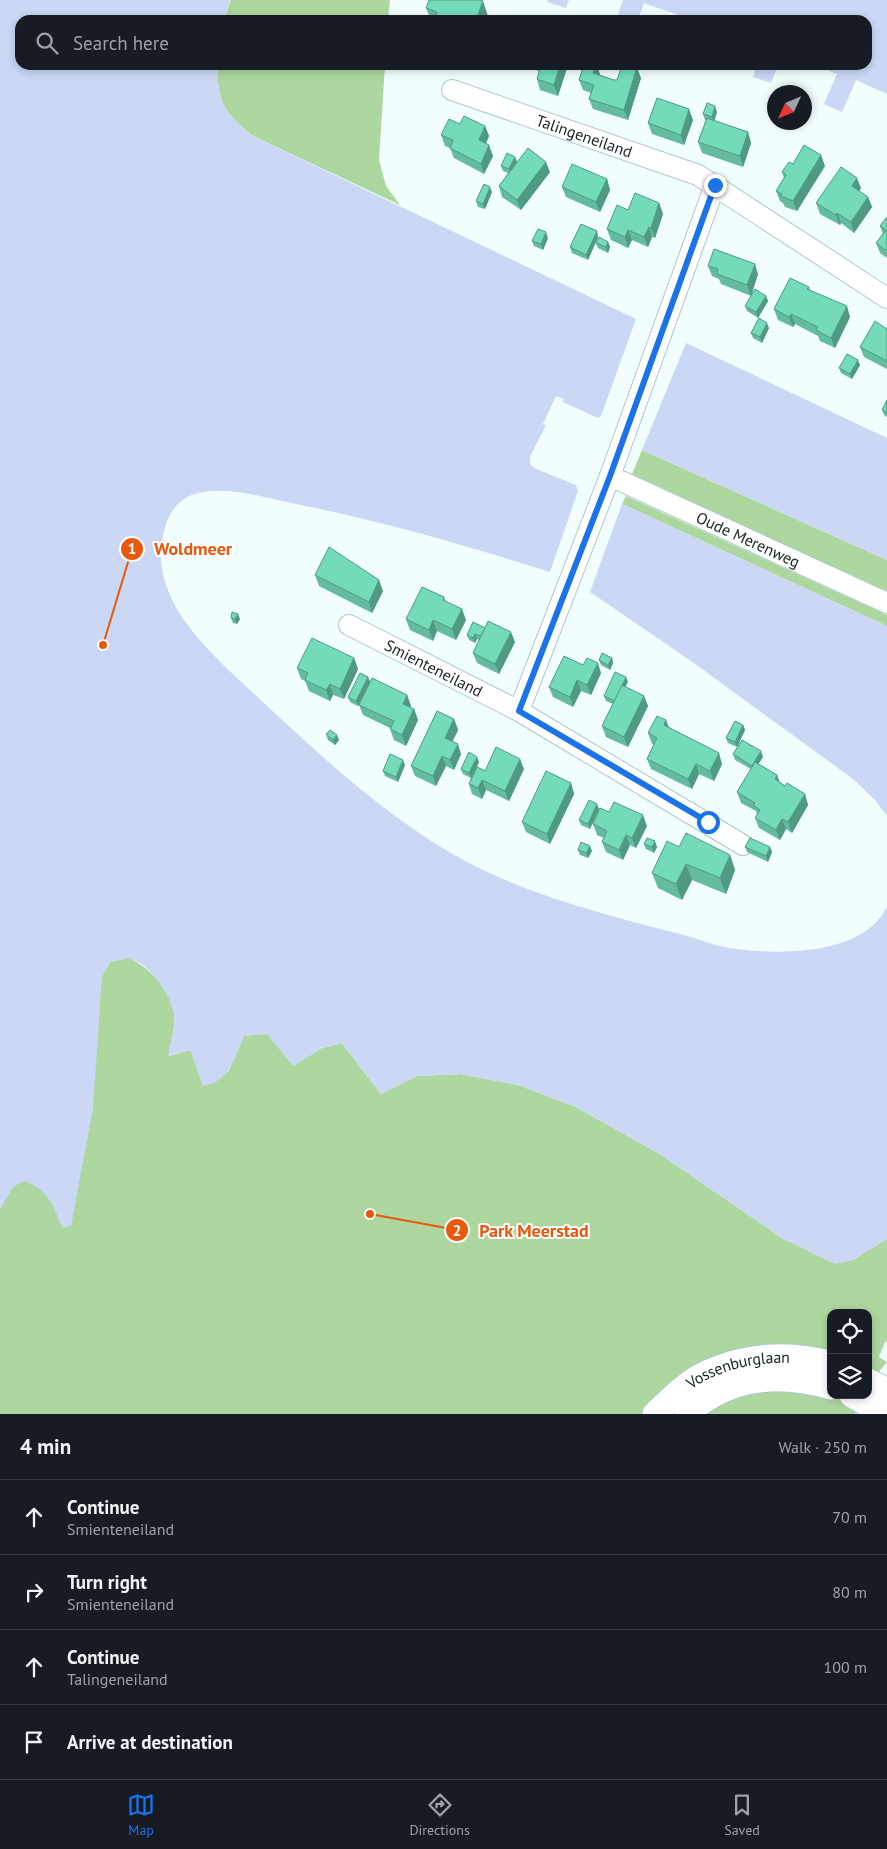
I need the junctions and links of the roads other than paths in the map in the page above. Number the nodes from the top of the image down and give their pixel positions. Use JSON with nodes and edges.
{"nodes":[{"id":1,"x":452,"y":90,"type":"dead end"},
{"id":2,"x":715,"y":185,"type":"junction"},
{"id":3,"x":887,"y":298,"type":"edge"},
{"id":4,"x":610,"y":476,"type":"junction"},
{"id":5,"x":887,"y":603,"type":"edge"},
{"id":6,"x":349,"y":625,"type":"dead end"},
{"id":7,"x":519,"y":711,"type":"junction"},
{"id":8,"x":743,"y":845,"type":"dead end"},
{"id":9,"x":827,"y":1363,"type":"edge"},
{"id":10,"x":872,"y":1383,"type":"edge"},
{"id":11,"x":827,"y":1386,"type":"edge"},
{"id":12,"x":887,"y":1391,"type":"edge"},
{"id":13,"x":859,"y":1399,"type":"edge"},
{"id":14,"x":656,"y":1414,"type":"edge"},
{"id":15,"x":686,"y":1414,"type":"edge"},
{"id":16,"x":886,"y":1414,"type":"edge"}],
"edges":[{"from":1,"to":2,"type":"street","name":"Talingeneiland"},
{"from":2,"to":3,"type":"street","name":"Talingeneiland"},
{"from":2,"to":4,"type":"street"},
{"from":4,"to":5,"type":"street","name":"Oude Merenweg"},
{"from":4,"to":7,"type":"street"},
{"from":6,"to":7,"type":"street","name":"Smienteneiland"},
{"from":7,"to":8,"type":"street","name":"Smienteneiland"},
{"from":9,"to":14,"type":"street","name":"Vossenburglaan"},
{"from":10,"to":12,"type":"street"},
{"from":11,"to":15,"type":"street","name":"Vossenburglaan"},
{"from":13,"to":16,"type":"street"}]}
